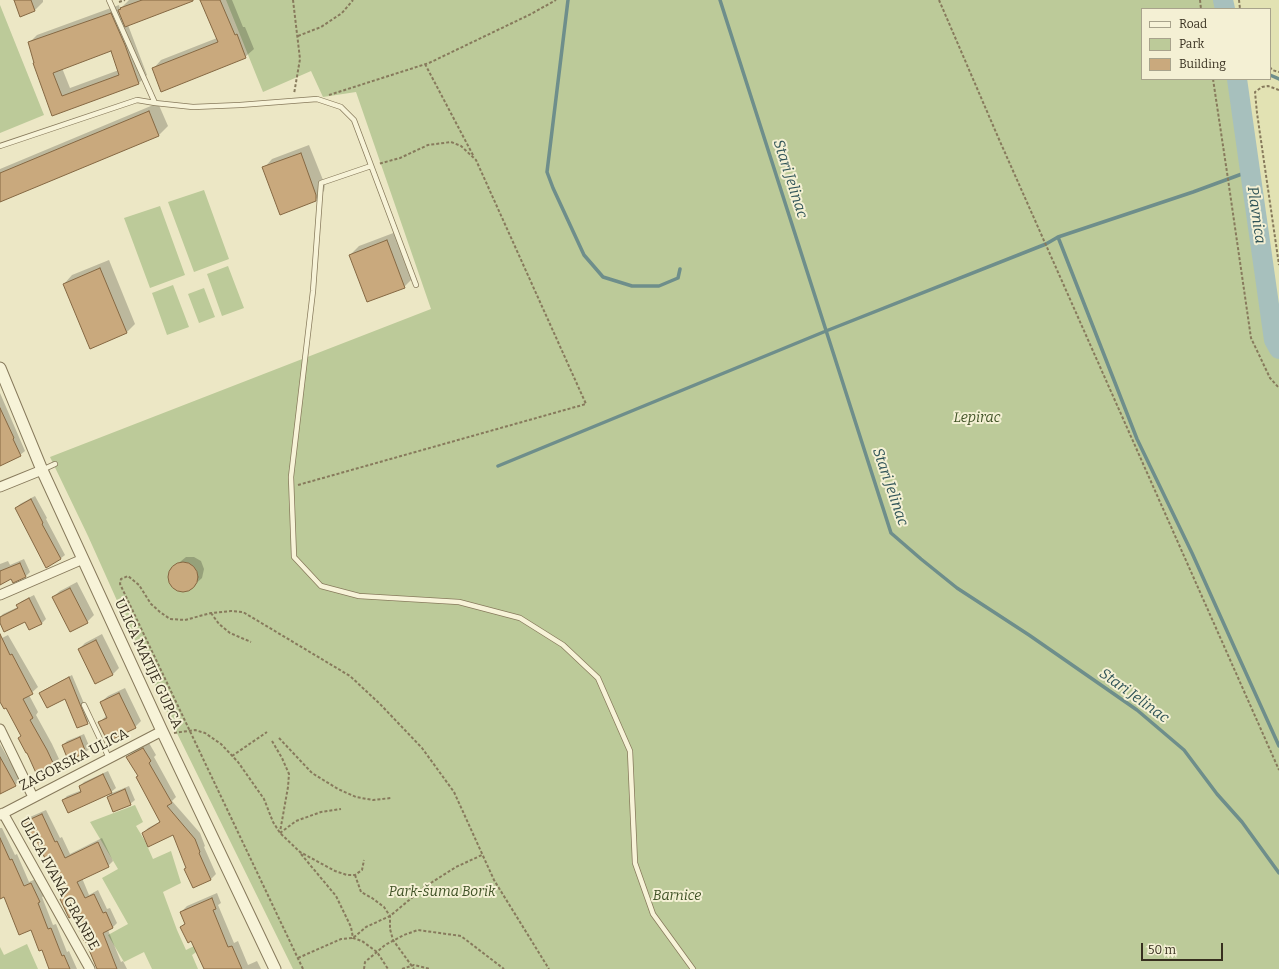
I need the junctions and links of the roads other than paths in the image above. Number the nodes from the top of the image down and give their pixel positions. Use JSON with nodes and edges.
{"nodes":[{"id":1,"x":109,"y":0,"type":"edge"},
{"id":2,"x":155,"y":103,"type":"junction"},
{"id":3,"x":0,"y":146,"type":"edge"},
{"id":4,"x":371,"y":166,"type":"junction"},
{"id":5,"x":416,"y":285,"type":"dead end"},
{"id":6,"x":0,"y":368,"type":"edge"},
{"id":7,"x":55,"y":464,"type":"dead end"},
{"id":8,"x":42,"y":470,"type":"junction"},
{"id":9,"x":0,"y":487,"type":"edge"},
{"id":10,"x":83,"y":559,"type":"junction"},
{"id":11,"x":0,"y":595,"type":"edge"},
{"id":12,"x":84,"y":705,"type":"dead end"},
{"id":13,"x":0,"y":729,"type":"edge"},
{"id":14,"x":166,"y":732,"type":"junction"},
{"id":15,"x":109,"y":758,"type":"junction"},
{"id":16,"x":33,"y":797,"type":"junction"},
{"id":17,"x":2,"y":814,"type":"edge"},
{"id":18,"x":90,"y":969,"type":"edge"},
{"id":19,"x":275,"y":969,"type":"edge"},
{"id":20,"x":693,"y":969,"type":"edge"}],
"edges":[{"from":1,"to":2,"type":"lane"},
{"from":2,"to":3,"type":"lane"},
{"from":2,"to":4,"type":"lane"},
{"from":4,"to":5,"type":"lane"},
{"from":4,"to":20,"type":"lane"},
{"from":6,"to":8,"type":"street","name":"ULICA MATIJE GUPCA"},
{"from":7,"to":8,"type":"lane"},
{"from":8,"to":9,"type":"street"},
{"from":8,"to":10,"type":"street","name":"ULICA MATIJE GUPCA"},
{"from":10,"to":11,"type":"street"},
{"from":10,"to":14,"type":"street","name":"ULICA MATIJE GUPCA"},
{"from":12,"to":15,"type":"lane"},
{"from":13,"to":16,"type":"street"},
{"from":14,"to":15,"type":"street","name":"ZAGORSKA ULICA"},
{"from":14,"to":19,"type":"street","name":"ULICA MATIJE GUPCA"},
{"from":15,"to":16,"type":"street","name":"ZAGORSKA ULICA"},
{"from":16,"to":17,"type":"street","name":"ZAGORSKA ULICA"},
{"from":17,"to":18,"type":"street","name":"ULICA IVANA GRANĐE"}]}
